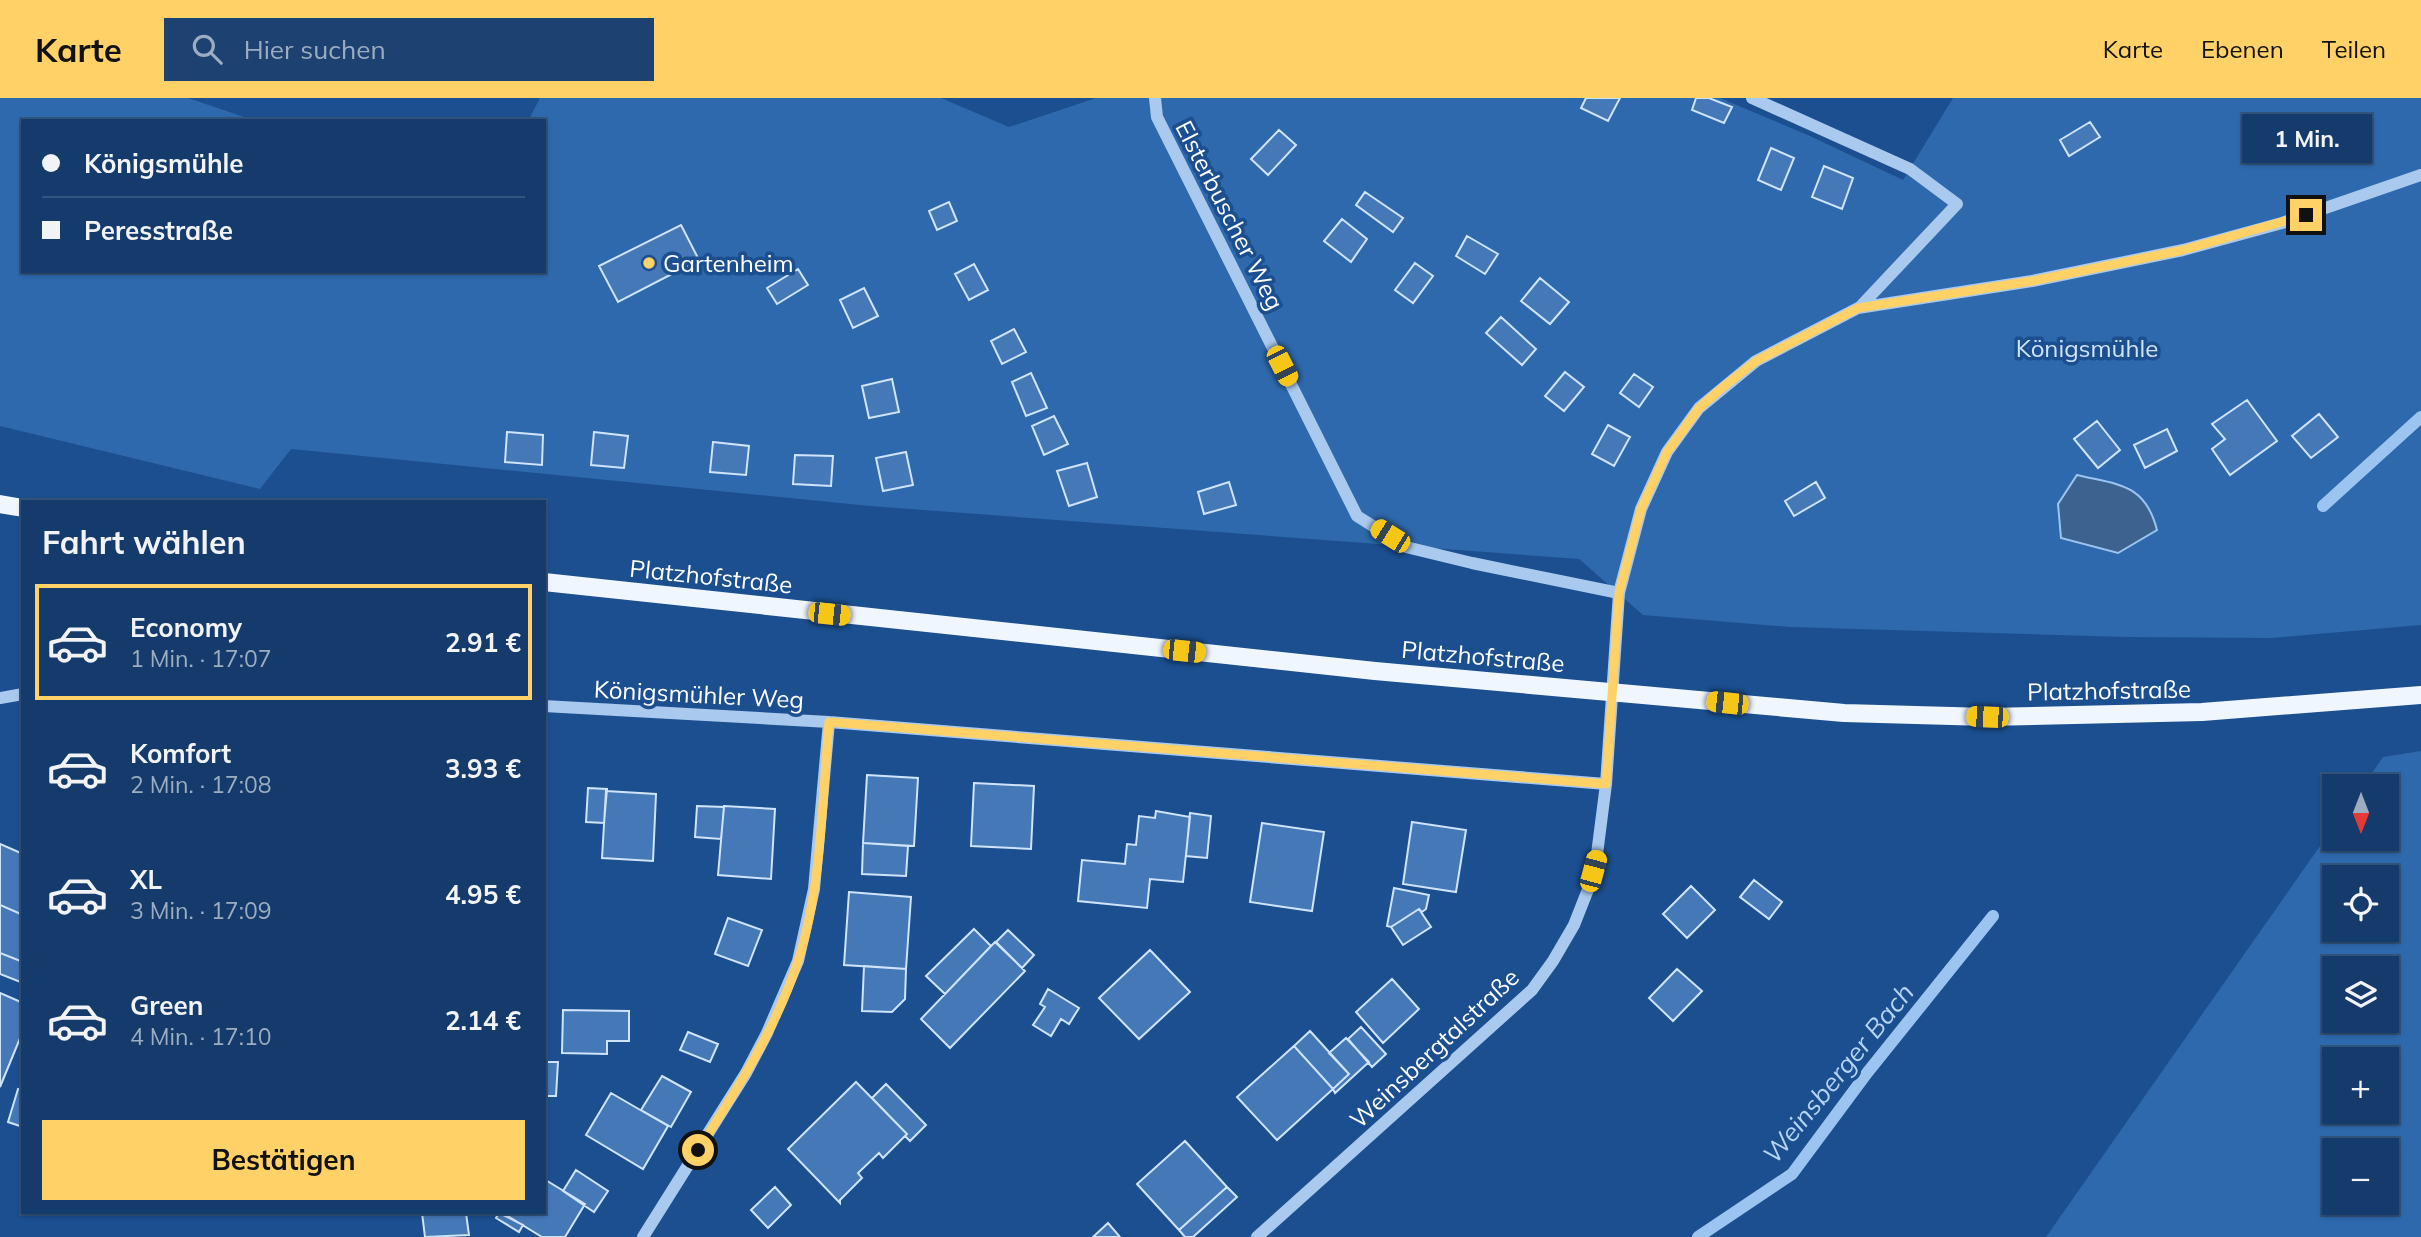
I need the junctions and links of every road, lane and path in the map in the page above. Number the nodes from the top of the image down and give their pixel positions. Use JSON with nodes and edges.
{"nodes":[{"id":1,"x":1155,"y":98,"type":"edge"},
{"id":2,"x":1752,"y":98,"type":"edge"},
{"id":3,"x":2421,"y":175,"type":"edge"},
{"id":4,"x":1858,"y":308,"type":"junction"},
{"id":5,"x":0,"y":504,"type":"edge"},
{"id":6,"x":21,"y":508,"type":"edge"},
{"id":7,"x":546,"y":582,"type":"edge"},
{"id":8,"x":1619,"y":593,"type":"junction"},
{"id":9,"x":1611,"y":692,"type":"junction"},
{"id":10,"x":21,"y":694,"type":"edge"},
{"id":11,"x":2421,"y":695,"type":"edge"},
{"id":12,"x":0,"y":698,"type":"edge"},
{"id":13,"x":546,"y":706,"type":"edge"},
{"id":14,"x":829,"y":722,"type":"junction"},
{"id":15,"x":1606,"y":784,"type":"junction"},
{"id":16,"x":643,"y":1237,"type":"edge"},
{"id":17,"x":1257,"y":1237,"type":"edge"}],
"edges":[{"from":1,"to":8,"type":"street","name":"Elsterbuscher Weg"},
{"from":2,"to":4,"type":"street"},
{"from":3,"to":4,"type":"street"},
{"from":4,"to":8,"type":"street","name":"Weinsbergtalstraße"},
{"from":5,"to":6,"type":"main road"},
{"from":7,"to":9,"type":"main road","name":"Platzhofstraße"},
{"from":8,"to":9,"type":"street","name":"Weinsbergtalstraße"},
{"from":9,"to":11,"type":"main road","name":"Platzhofstraße"},
{"from":9,"to":15,"type":"street","name":"Weinsbergtalstraße"},
{"from":10,"to":12,"type":"street"},
{"from":13,"to":14,"type":"street","name":"Königsmühler Weg"},
{"from":14,"to":15,"type":"street","name":"Königsmühler Weg"},
{"from":14,"to":16,"type":"street"},
{"from":15,"to":17,"type":"street","name":"Weinsbergtalstraße"}]}
